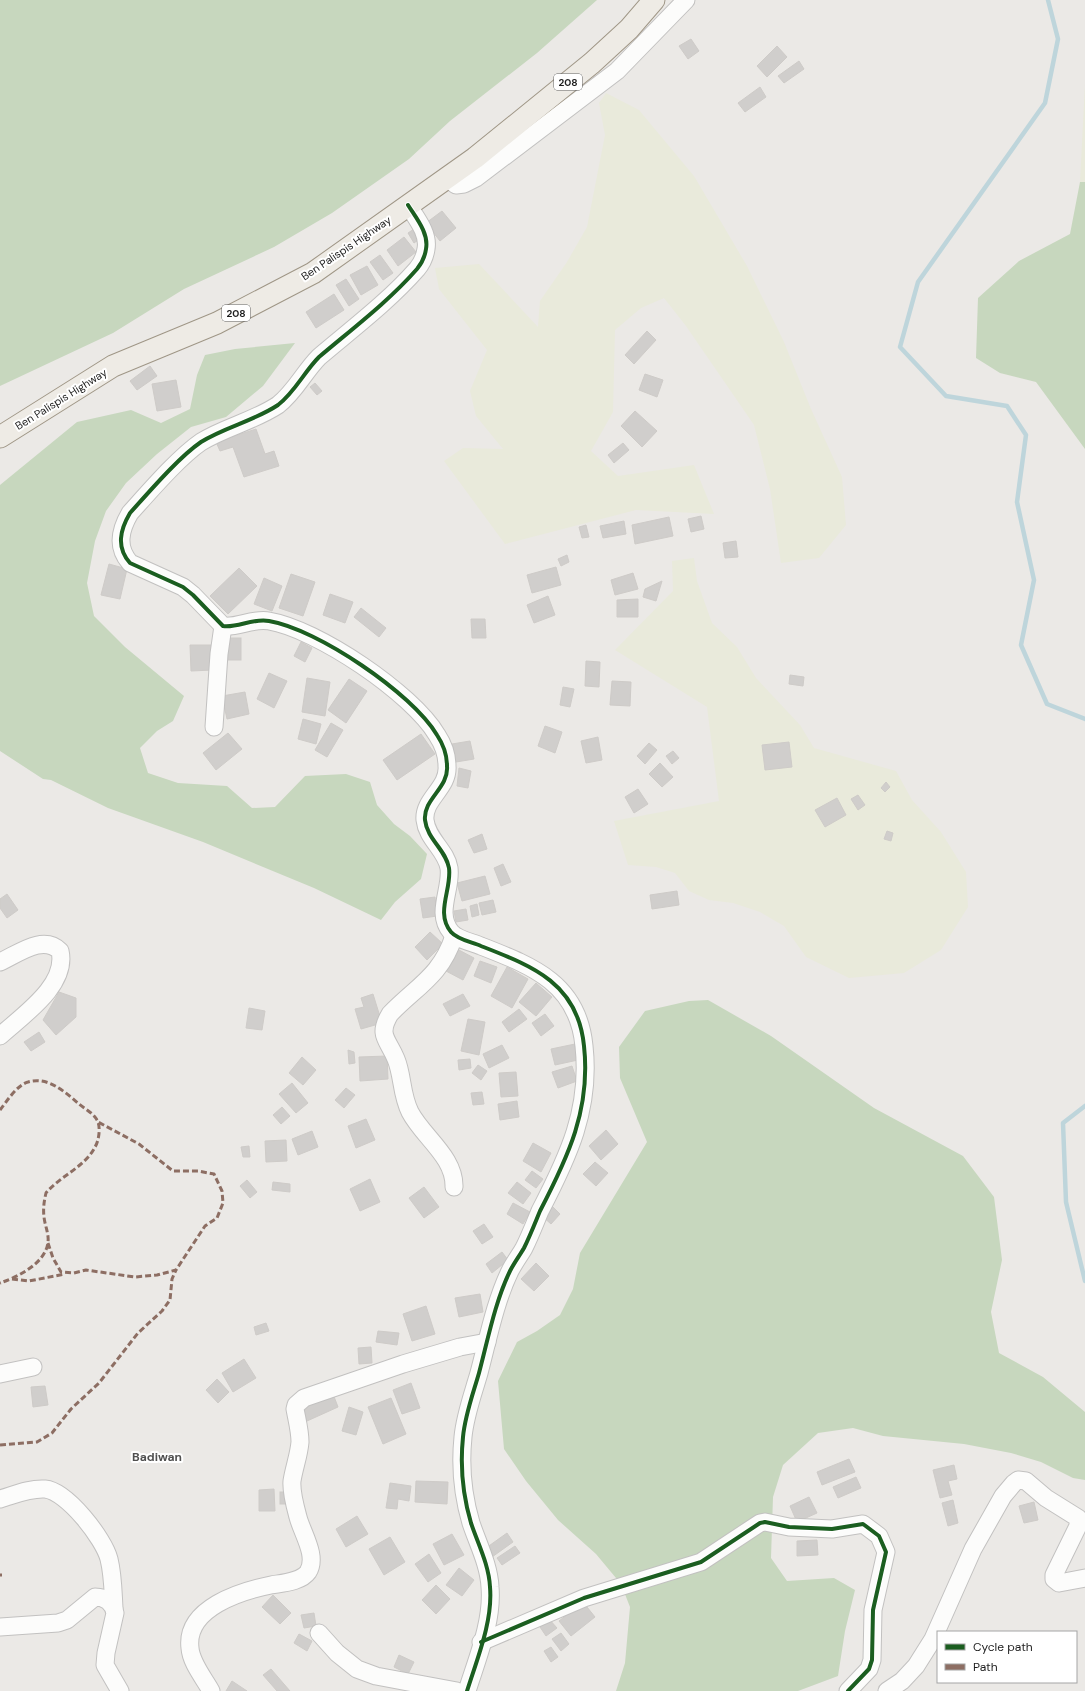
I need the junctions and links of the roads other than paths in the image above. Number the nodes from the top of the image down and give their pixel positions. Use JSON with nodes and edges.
{"nodes":[{"id":1,"x":654,"y":0,"type":"edge"},
{"id":2,"x":686,"y":0,"type":"edge"},
{"id":3,"x":447,"y":178,"type":"junction"},
{"id":4,"x":408,"y":205,"type":"junction"},
{"id":5,"x":0,"y":437,"type":"edge"},
{"id":6,"x":223,"y":626,"type":"junction"},
{"id":7,"x":214,"y":727,"type":"dead end"},
{"id":8,"x":454,"y":936,"type":"junction"},
{"id":9,"x":0,"y":962,"type":"edge"},
{"id":10,"x":0,"y":1036,"type":"edge"},
{"id":11,"x":454,"y":1187,"type":"dead end"},
{"id":12,"x":487,"y":1342,"type":"junction"},
{"id":13,"x":33,"y":1367,"type":"dead end"},
{"id":14,"x":0,"y":1374,"type":"edge"},
{"id":15,"x":0,"y":1499,"type":"edge"},
{"id":16,"x":1085,"y":1578,"type":"edge"},
{"id":17,"x":114,"y":1608,"type":"junction"},
{"id":18,"x":0,"y":1627,"type":"edge"},
{"id":19,"x":319,"y":1633,"type":"dead end"},
{"id":20,"x":481,"y":1642,"type":"junction"},
{"id":21,"x":120,"y":1691,"type":"edge"},
{"id":22,"x":211,"y":1691,"type":"edge"},
{"id":23,"x":457,"y":1691,"type":"edge"},
{"id":24,"x":467,"y":1691,"type":"edge"},
{"id":25,"x":848,"y":1691,"type":"edge"},
{"id":26,"x":887,"y":1691,"type":"edge"}],
"edges":[{"from":1,"to":3,"type":"main road","name":"Ben Palispis Highway","number":"208"},
{"from":2,"to":3,"type":"street"},
{"from":3,"to":4,"type":"main road","name":"Ben Palispis Highway","number":"208"},
{"from":4,"to":5,"type":"main road","name":"Ben Palispis Highway","number":"208"},
{"from":4,"to":6,"type":"street"},
{"from":6,"to":7,"type":"street"},
{"from":6,"to":8,"type":"street"},
{"from":8,"to":11,"type":"street"},
{"from":8,"to":12,"type":"street"},
{"from":9,"to":10,"type":"street"},
{"from":12,"to":20,"type":"street"},
{"from":12,"to":22,"type":"street"},
{"from":13,"to":14,"type":"street"},
{"from":15,"to":17,"type":"street"},
{"from":16,"to":26,"type":"street"},
{"from":17,"to":18,"type":"street"},
{"from":17,"to":21,"type":"street"},
{"from":19,"to":23,"type":"street"},
{"from":20,"to":24,"type":"street"},
{"from":20,"to":25,"type":"street"}]}
